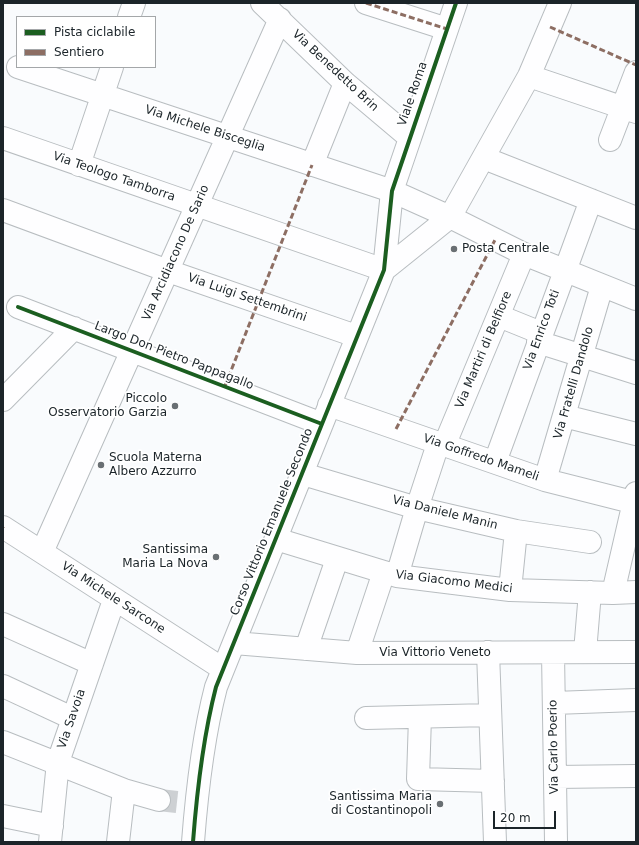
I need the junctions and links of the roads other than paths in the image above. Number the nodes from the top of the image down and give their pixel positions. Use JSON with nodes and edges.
{"nodes":[{"id":1,"x":134,"y":3,"type":"edge"},
{"id":2,"x":262,"y":3,"type":"edge"},
{"id":3,"x":366,"y":3,"type":"edge"},
{"id":4,"x":456,"y":3,"type":"edge"},
{"id":5,"x":560,"y":3,"type":"edge"},
{"id":6,"x":129,"y":16,"type":"edge"},
{"id":7,"x":280,"y":19,"type":"junction"},
{"id":8,"x":447,"y":29,"type":"junction"},
{"id":9,"x":3,"y":62,"type":"edge"},
{"id":10,"x":16,"y":67,"type":"edge"},
{"id":11,"x":20,"y":68,"type":"edge"},
{"id":12,"x":112,"y":68,"type":"edge"},
{"id":13,"x":636,"y":72,"type":"edge"},
{"id":14,"x":529,"y":76,"type":"junction"},
{"id":15,"x":344,"y":83,"type":"junction"},
{"id":16,"x":103,"y":95,"type":"junction"},
{"id":17,"x":629,"y":110,"type":"edge"},
{"id":18,"x":228,"y":137,"type":"junction"},
{"id":19,"x":409,"y":137,"type":"junction"},
{"id":20,"x":3,"y":138,"type":"edge"},
{"id":21,"x":610,"y":140,"type":"dead end"},
{"id":22,"x":484,"y":158,"type":"junction"},
{"id":23,"x":79,"y":165,"type":"junction"},
{"id":24,"x":312,"y":165,"type":"junction"},
{"id":25,"x":392,"y":191,"type":"junction"},
{"id":26,"x":591,"y":200,"type":"junction"},
{"id":27,"x":197,"y":206,"type":"junction"},
{"id":28,"x":3,"y":210,"type":"edge"},
{"id":29,"x":450,"y":217,"type":"junction"},
{"id":30,"x":636,"y":218,"type":"edge"},
{"id":31,"x":524,"y":254,"type":"junction"},
{"id":32,"x":384,"y":270,"type":"junction"},
{"id":33,"x":168,"y":271,"type":"junction"},
{"id":34,"x":564,"y":271,"type":"junction"},
{"id":35,"x":602,"y":286,"type":"junction"},
{"id":36,"x":636,"y":299,"type":"edge"},
{"id":37,"x":18,"y":307,"type":"dead end"},
{"id":38,"x":499,"y":316,"type":"junction"},
{"id":39,"x":74,"y":328,"type":"junction"},
{"id":40,"x":356,"y":336,"type":"junction"},
{"id":41,"x":539,"y":338,"type":"junction"},
{"id":42,"x":132,"y":351,"type":"junction"},
{"id":43,"x":582,"y":357,"type":"junction"},
{"id":44,"x":636,"y":373,"type":"edge"},
{"id":45,"x":3,"y":400,"type":"edge"},
{"id":46,"x":326,"y":414,"type":"junction"},
{"id":47,"x":564,"y":416,"type":"junction"},
{"id":48,"x":636,"y":434,"type":"edge"},
{"id":49,"x":441,"y":445,"type":"junction"},
{"id":50,"x":495,"y":462,"type":"junction"},
{"id":51,"x":303,"y":474,"type":"junction"},
{"id":52,"x":545,"y":480,"type":"junction"},
{"id":53,"x":635,"y":499,"type":"edge"},
{"id":54,"x":417,"y":508,"type":"junction"},
{"id":55,"x":3,"y":528,"type":"edge"},
{"id":56,"x":516,"y":531,"type":"junction"},
{"id":57,"x":276,"y":539,"type":"junction"},
{"id":58,"x":590,"y":542,"type":"dead end"},
{"id":59,"x":42,"y":552,"type":"junction"},
{"id":60,"x":337,"y":559,"type":"junction"},
{"id":61,"x":390,"y":574,"type":"junction"},
{"id":62,"x":510,"y":590,"type":"junction"},
{"id":63,"x":590,"y":592,"type":"junction"},
{"id":64,"x":636,"y":592,"type":"edge"},
{"id":65,"x":613,"y":593,"type":"junction"},
{"id":66,"x":114,"y":600,"type":"junction"},
{"id":67,"x":3,"y":624,"type":"edge"},
{"id":68,"x":234,"y":643,"type":"junction"},
{"id":69,"x":306,"y":649,"type":"junction"},
{"id":70,"x":488,"y":652,"type":"junction"},
{"id":71,"x":585,"y":652,"type":"junction"},
{"id":72,"x":636,"y":652,"type":"edge"},
{"id":73,"x":357,"y":653,"type":"junction"},
{"id":74,"x":553,"y":653,"type":"junction"},
{"id":75,"x":92,"y":664,"type":"junction"},
{"id":76,"x":223,"y":670,"type":"junction"},
{"id":77,"x":3,"y":686,"type":"edge"},
{"id":78,"x":636,"y":700,"type":"edge"},
{"id":79,"x":554,"y":703,"type":"junction"},
{"id":80,"x":490,"y":715,"type":"junction"},
{"id":81,"x":420,"y":717,"type":"junction"},
{"id":82,"x":72,"y":718,"type":"junction"},
{"id":83,"x":366,"y":718,"type":"dead end"},
{"id":84,"x":3,"y":742,"type":"edge"},
{"id":85,"x":58,"y":762,"type":"junction"},
{"id":86,"x":636,"y":776,"type":"edge"},
{"id":87,"x":555,"y":777,"type":"junction"},
{"id":88,"x":493,"y":781,"type":"junction"},
{"id":89,"x":124,"y":790,"type":"junction"},
{"id":90,"x":178,"y":802,"type":"junction"},
{"id":91,"x":3,"y":816,"type":"edge"},
{"id":92,"x":51,"y":834,"type":"edge"},
{"id":93,"x":118,"y":842,"type":"edge"},
{"id":94,"x":193,"y":842,"type":"edge"},
{"id":95,"x":495,"y":842,"type":"edge"},
{"id":96,"x":556,"y":842,"type":"edge"}],
"edges":[{"from":1,"to":6,"type":"street"},
{"from":2,"to":7,"type":"street","name":"Via Benedetto Brin"},
{"from":3,"to":8,"type":"street"},
{"from":4,"to":8,"type":"street","name":"Viale Roma"},
{"from":5,"to":14,"type":"street"},
{"from":7,"to":15,"type":"street","name":"Via Benedetto Brin"},
{"from":7,"to":18,"type":"street","name":"Via Arcidiacono De Sario"},
{"from":8,"to":19,"type":"street","name":"Viale Roma"},
{"from":9,"to":10,"type":"street","name":"Via Michele Bisceglia"},
{"from":11,"to":16,"type":"street","name":"Via Michele Bisceglia"},
{"from":12,"to":16,"type":"street"},
{"from":13,"to":17,"type":"street"},
{"from":14,"to":17,"type":"street"},
{"from":14,"to":22,"type":"street"},
{"from":15,"to":19,"type":"street","name":"Via Benedetto Brin"},
{"from":15,"to":24,"type":"street"},
{"from":16,"to":18,"type":"street","name":"Via Michele Bisceglia"},
{"from":16,"to":23,"type":"street"},
{"from":17,"to":21,"type":"street"},
{"from":18,"to":24,"type":"street","name":"Via Michele Bisceglia"},
{"from":18,"to":27,"type":"street","name":"Via Arcidiacono De Sario"},
{"from":19,"to":25,"type":"street","name":"Viale Roma"},
{"from":20,"to":23,"type":"street","name":"Via Teologo Tamborra"},
{"from":22,"to":26,"type":"street"},
{"from":22,"to":29,"type":"street"},
{"from":23,"to":27,"type":"street","name":"Via Teologo Tamborra"},
{"from":24,"to":25,"type":"street","name":"Via Michele Bisceglia"},
{"from":25,"to":29,"type":"street"},
{"from":25,"to":32,"type":"street","name":"Corso Vittorio Emanuele Secondo"},
{"from":26,"to":30,"type":"street"},
{"from":26,"to":34,"type":"street","name":"Via Enrico Toti"},
{"from":27,"to":32,"type":"street","name":"Via Teologo Tamborra"},
{"from":27,"to":33,"type":"street","name":"Via Arcidiacono De Sario"},
{"from":28,"to":33,"type":"street","name":"Via Luigi Settembrini"},
{"from":29,"to":31,"type":"street"},
{"from":29,"to":32,"type":"street","name":"Corso Vittorio Emanuele Secondo"},
{"from":31,"to":34,"type":"street"},
{"from":31,"to":38,"type":"street","name":"Via Martiri di Belfiore"},
{"from":32,"to":40,"type":"street","name":"Corso Vittorio Emanuele Secondo"},
{"from":33,"to":40,"type":"street","name":"Via Luigi Settembrini"},
{"from":33,"to":42,"type":"street","name":"Via Arcidiacono De Sario"},
{"from":34,"to":35,"type":"street"},
{"from":34,"to":41,"type":"street","name":"Via Enrico Toti"},
{"from":35,"to":36,"type":"street"},
{"from":35,"to":43,"type":"street","name":"Via Fratelli Dandolo"},
{"from":37,"to":39,"type":"street","name":"Largo Don Pietro Pappagallo"},
{"from":38,"to":41,"type":"street"},
{"from":38,"to":49,"type":"street","name":"Via Martiri di Belfiore"},
{"from":39,"to":42,"type":"street","name":"Largo Don Pietro Pappagallo"},
{"from":39,"to":45,"type":"street"},
{"from":40,"to":46,"type":"street","name":"Corso Vittorio Emanuele Secondo"},
{"from":41,"to":43,"type":"street"},
{"from":41,"to":50,"type":"street","name":"Via Enrico Toti"},
{"from":42,"to":46,"type":"street","name":"Largo Don Pietro Pappagallo"},
{"from":42,"to":59,"type":"street","name":"Via Arcidiacono De Sario"},
{"from":43,"to":44,"type":"street"},
{"from":43,"to":47,"type":"street","name":"Via Fratelli Dandolo"},
{"from":46,"to":49,"type":"street","name":"Via Goffredo Mameli"},
{"from":46,"to":51,"type":"street","name":"Corso Vittorio Emanuele Secondo"},
{"from":47,"to":48,"type":"street"},
{"from":47,"to":52,"type":"street","name":"Via Fratelli Dandolo"},
{"from":49,"to":50,"type":"street","name":"Via Goffredo Mameli"},
{"from":49,"to":54,"type":"street","name":"Via Martiri di Belfiore"},
{"from":50,"to":52,"type":"street","name":"Via Goffredo Mameli"},
{"from":51,"to":54,"type":"street","name":"Via Daniele Manin"},
{"from":51,"to":57,"type":"street","name":"Corso Vittorio Emanuele Secondo"},
{"from":52,"to":53,"type":"street","name":"Via Goffredo Mameli"},
{"from":53,"to":65,"type":"street"},
{"from":54,"to":56,"type":"street","name":"Via Daniele Manin"},
{"from":54,"to":61,"type":"street","name":"Via Martiri di Belfiore"},
{"from":55,"to":59,"type":"street","name":"Via Michele Sarcone"},
{"from":56,"to":58,"type":"street","name":"Via Daniele Manin"},
{"from":56,"to":62,"type":"street"},
{"from":57,"to":60,"type":"street","name":"Via Giacomo Medici"},
{"from":57,"to":68,"type":"street","name":"Corso Vittorio Emanuele Secondo"},
{"from":59,"to":66,"type":"street","name":"Via Michele Sarcone"},
{"from":60,"to":61,"type":"street","name":"Via Giacomo Medici"},
{"from":60,"to":69,"type":"street"},
{"from":61,"to":62,"type":"street","name":"Via Giacomo Medici"},
{"from":61,"to":73,"type":"street","name":"Via Martiri di Belfiore"},
{"from":62,"to":63,"type":"street","name":"Via Giacomo Medici"},
{"from":63,"to":65,"type":"street","name":"Via Giacomo Medici"},
{"from":63,"to":71,"type":"street"},
{"from":64,"to":65,"type":"street","name":"Via Giacomo Medici"},
{"from":66,"to":75,"type":"street","name":"Via Savoia"},
{"from":66,"to":76,"type":"street","name":"Via Michele Sarcone"},
{"from":67,"to":75,"type":"street"},
{"from":68,"to":69,"type":"street","name":"Via Vittorio Veneto"},
{"from":68,"to":76,"type":"street","name":"Corso Vittorio Emanuele Secondo"},
{"from":69,"to":73,"type":"street","name":"Via Vittorio Veneto"},
{"from":70,"to":73,"type":"street","name":"Via Vittorio Veneto"},
{"from":70,"to":74,"type":"street","name":"Via Vittorio Veneto"},
{"from":70,"to":80,"type":"street"},
{"from":71,"to":72,"type":"street","name":"Via Vittorio Veneto"},
{"from":71,"to":74,"type":"street","name":"Via Vittorio Veneto"},
{"from":74,"to":79,"type":"street","name":"Via Carlo Poerio"},
{"from":75,"to":82,"type":"street","name":"Via Savoia"},
{"from":76,"to":90,"type":"street","name":"Corso Vittorio Emanuele Secondo"},
{"from":77,"to":82,"type":"street"},
{"from":78,"to":79,"type":"street"},
{"from":79,"to":87,"type":"street","name":"Via Carlo Poerio"},
{"from":80,"to":81,"type":"street"},
{"from":80,"to":88,"type":"street"},
{"from":81,"to":83,"type":"street"},
{"from":81,"to":88,"type":"street"},
{"from":82,"to":85,"type":"street","name":"Via Savoia"},
{"from":84,"to":85,"type":"street"},
{"from":85,"to":89,"type":"street"},
{"from":85,"to":92,"type":"street","name":"Via Savoia"},
{"from":86,"to":87,"type":"street"},
{"from":87,"to":96,"type":"street","name":"Via Carlo Poerio"},
{"from":88,"to":95,"type":"street"},
{"from":89,"to":90,"type":"street"},
{"from":89,"to":93,"type":"street"},
{"from":90,"to":94,"type":"street","name":"Corso Vittorio Emanuele Secondo"},
{"from":91,"to":92,"type":"street"}]}
